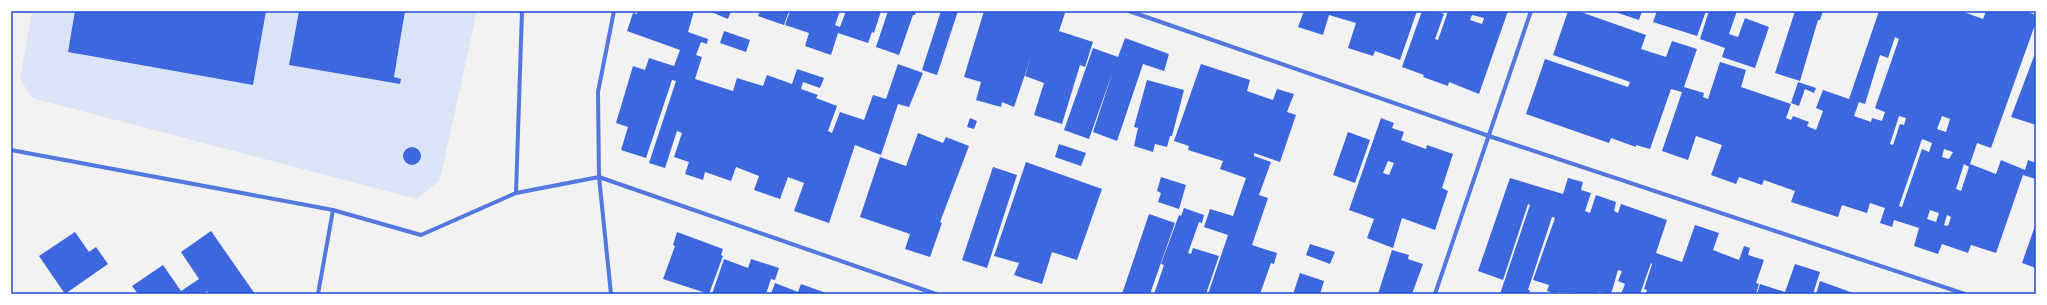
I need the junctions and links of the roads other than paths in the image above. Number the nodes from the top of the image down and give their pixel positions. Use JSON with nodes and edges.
{"nodes":[{"id":1,"x":522,"y":11,"type":"edge"},
{"id":2,"x":614,"y":11,"type":"edge"},
{"id":3,"x":1129,"y":11,"type":"edge"},
{"id":4,"x":1531,"y":11,"type":"edge"},
{"id":5,"x":1489,"y":136,"type":"junction"},
{"id":6,"x":11,"y":150,"type":"edge"},
{"id":7,"x":599,"y":177,"type":"junction"},
{"id":8,"x":516,"y":193,"type":"junction"},
{"id":9,"x":333,"y":210,"type":"junction"},
{"id":10,"x":318,"y":294,"type":"edge"},
{"id":11,"x":611,"y":294,"type":"edge"},
{"id":12,"x":936,"y":294,"type":"edge"},
{"id":13,"x":1435,"y":294,"type":"edge"},
{"id":14,"x":1965,"y":294,"type":"edge"}],
"edges":[{"from":1,"to":8,"type":"street"},
{"from":2,"to":7,"type":"street"},
{"from":3,"to":5,"type":"street"},
{"from":4,"to":5,"type":"street"},
{"from":5,"to":13,"type":"street"},
{"from":5,"to":14,"type":"street"},
{"from":6,"to":9,"type":"street"},
{"from":7,"to":8,"type":"street"},
{"from":7,"to":11,"type":"street"},
{"from":7,"to":12,"type":"street"},
{"from":8,"to":9,"type":"street"},
{"from":9,"to":10,"type":"street"}]}
